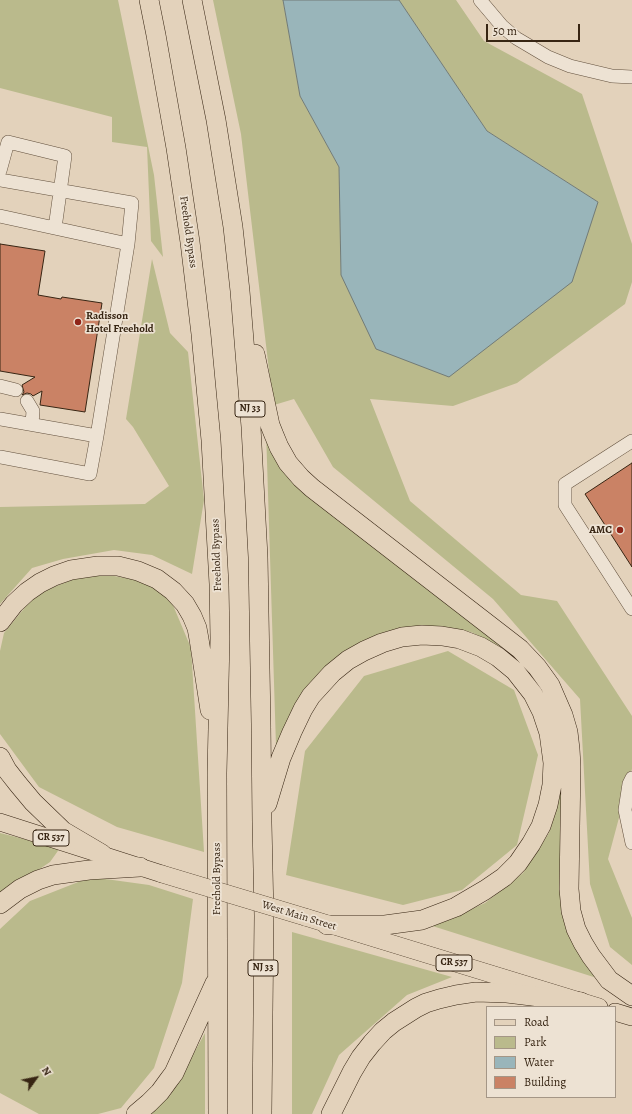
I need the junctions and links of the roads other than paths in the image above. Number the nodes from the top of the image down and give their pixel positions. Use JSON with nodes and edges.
{"nodes":[{"id":1,"x":149,"y":0,"type":"edge"},
{"id":2,"x":192,"y":0,"type":"edge"},
{"id":3,"x":480,"y":0,"type":"edge"},
{"id":4,"x":632,"y":77,"type":"edge"},
{"id":5,"x":0,"y":171,"type":"edge"},
{"id":6,"x":0,"y":180,"type":"edge"},
{"id":7,"x":60,"y":190,"type":"junction"},
{"id":8,"x":0,"y":216,"type":"edge"},
{"id":9,"x":55,"y":228,"type":"junction"},
{"id":10,"x":128,"y":244,"type":"junction"},
{"id":11,"x":240,"y":291,"type":"junction"},
{"id":12,"x":0,"y":386,"type":"edge"},
{"id":13,"x":16,"y":390,"type":"dead end"},
{"id":14,"x":27,"y":401,"type":"dead end"},
{"id":15,"x":0,"y":419,"type":"edge"},
{"id":16,"x":32,"y":424,"type":"junction"},
{"id":17,"x":97,"y":436,"type":"junction"},
{"id":18,"x":632,"y":441,"type":"edge"},
{"id":19,"x":0,"y":457,"type":"edge"},
{"id":20,"x":632,"y":609,"type":"edge"},
{"id":21,"x":0,"y":622,"type":"edge"},
{"id":22,"x":0,"y":757,"type":"edge"},
{"id":23,"x":217,"y":760,"type":"junction"},
{"id":24,"x":632,"y":778,"type":"edge"},
{"id":25,"x":0,"y":822,"type":"edge"},
{"id":26,"x":262,"y":823,"type":"junction"},
{"id":27,"x":632,"y":843,"type":"edge"},
{"id":28,"x":102,"y":854,"type":"junction"},
{"id":29,"x":140,"y":867,"type":"junction"},
{"id":30,"x":0,"y":904,"type":"edge"},
{"id":31,"x":327,"y":925,"type":"junction"},
{"id":32,"x":217,"y":978,"type":"junction"},
{"id":33,"x":632,"y":996,"type":"edge"},
{"id":34,"x":581,"y":1002,"type":"junction"},
{"id":35,"x":595,"y":1006,"type":"edge"},
{"id":36,"x":616,"y":1012,"type":"edge"},
{"id":37,"x":632,"y":1017,"type":"edge"},
{"id":38,"x":136,"y":1114,"type":"edge"},
{"id":39,"x":218,"y":1114,"type":"edge"},
{"id":40,"x":262,"y":1114,"type":"edge"},
{"id":41,"x":331,"y":1114,"type":"edge"}],
"edges":[{"from":1,"to":23,"type":"highway","name":"Freehold Bypass"},
{"from":2,"to":11,"type":"highway","number":"NJ 33"},
{"from":3,"to":4,"type":"street"},
{"from":5,"to":7,"type":"street"},
{"from":6,"to":7,"type":"street"},
{"from":7,"to":9,"type":"street"},
{"from":7,"to":10,"type":"street"},
{"from":8,"to":9,"type":"street"},
{"from":9,"to":10,"type":"street"},
{"from":10,"to":17,"type":"street"},
{"from":11,"to":26,"type":"highway","number":"NJ 33"},
{"from":11,"to":33,"type":"highway"},
{"from":12,"to":13,"type":"street"},
{"from":14,"to":16,"type":"street"},
{"from":15,"to":16,"type":"street"},
{"from":16,"to":17,"type":"street"},
{"from":17,"to":19,"type":"street"},
{"from":18,"to":20,"type":"street"},
{"from":21,"to":23,"type":"highway"},
{"from":22,"to":28,"type":"highway"},
{"from":23,"to":32,"type":"highway","name":"Freehold Bypass"},
{"from":24,"to":27,"type":"street"},
{"from":25,"to":28,"type":"main road","name":"West Main Street","number":"CR 537"},
{"from":26,"to":31,"type":"highway"},
{"from":26,"to":40,"type":"highway","number":"NJ 33"},
{"from":28,"to":29,"type":"main road","name":"West Main Street","number":"CR 537"},
{"from":29,"to":30,"type":"highway"},
{"from":29,"to":31,"type":"main road","name":"West Main Street","number":"CR 537","bridge":true},
{"from":31,"to":34,"type":"main road","name":"West Main Street","number":"CR 537"},
{"from":32,"to":38,"type":"highway"},
{"from":32,"to":39,"type":"highway","name":"Freehold Bypass"},
{"from":34,"to":35,"type":"main road","name":"West Main Street","number":"CR 537"},
{"from":34,"to":41,"type":"highway"},
{"from":36,"to":37,"type":"main road"}]}
